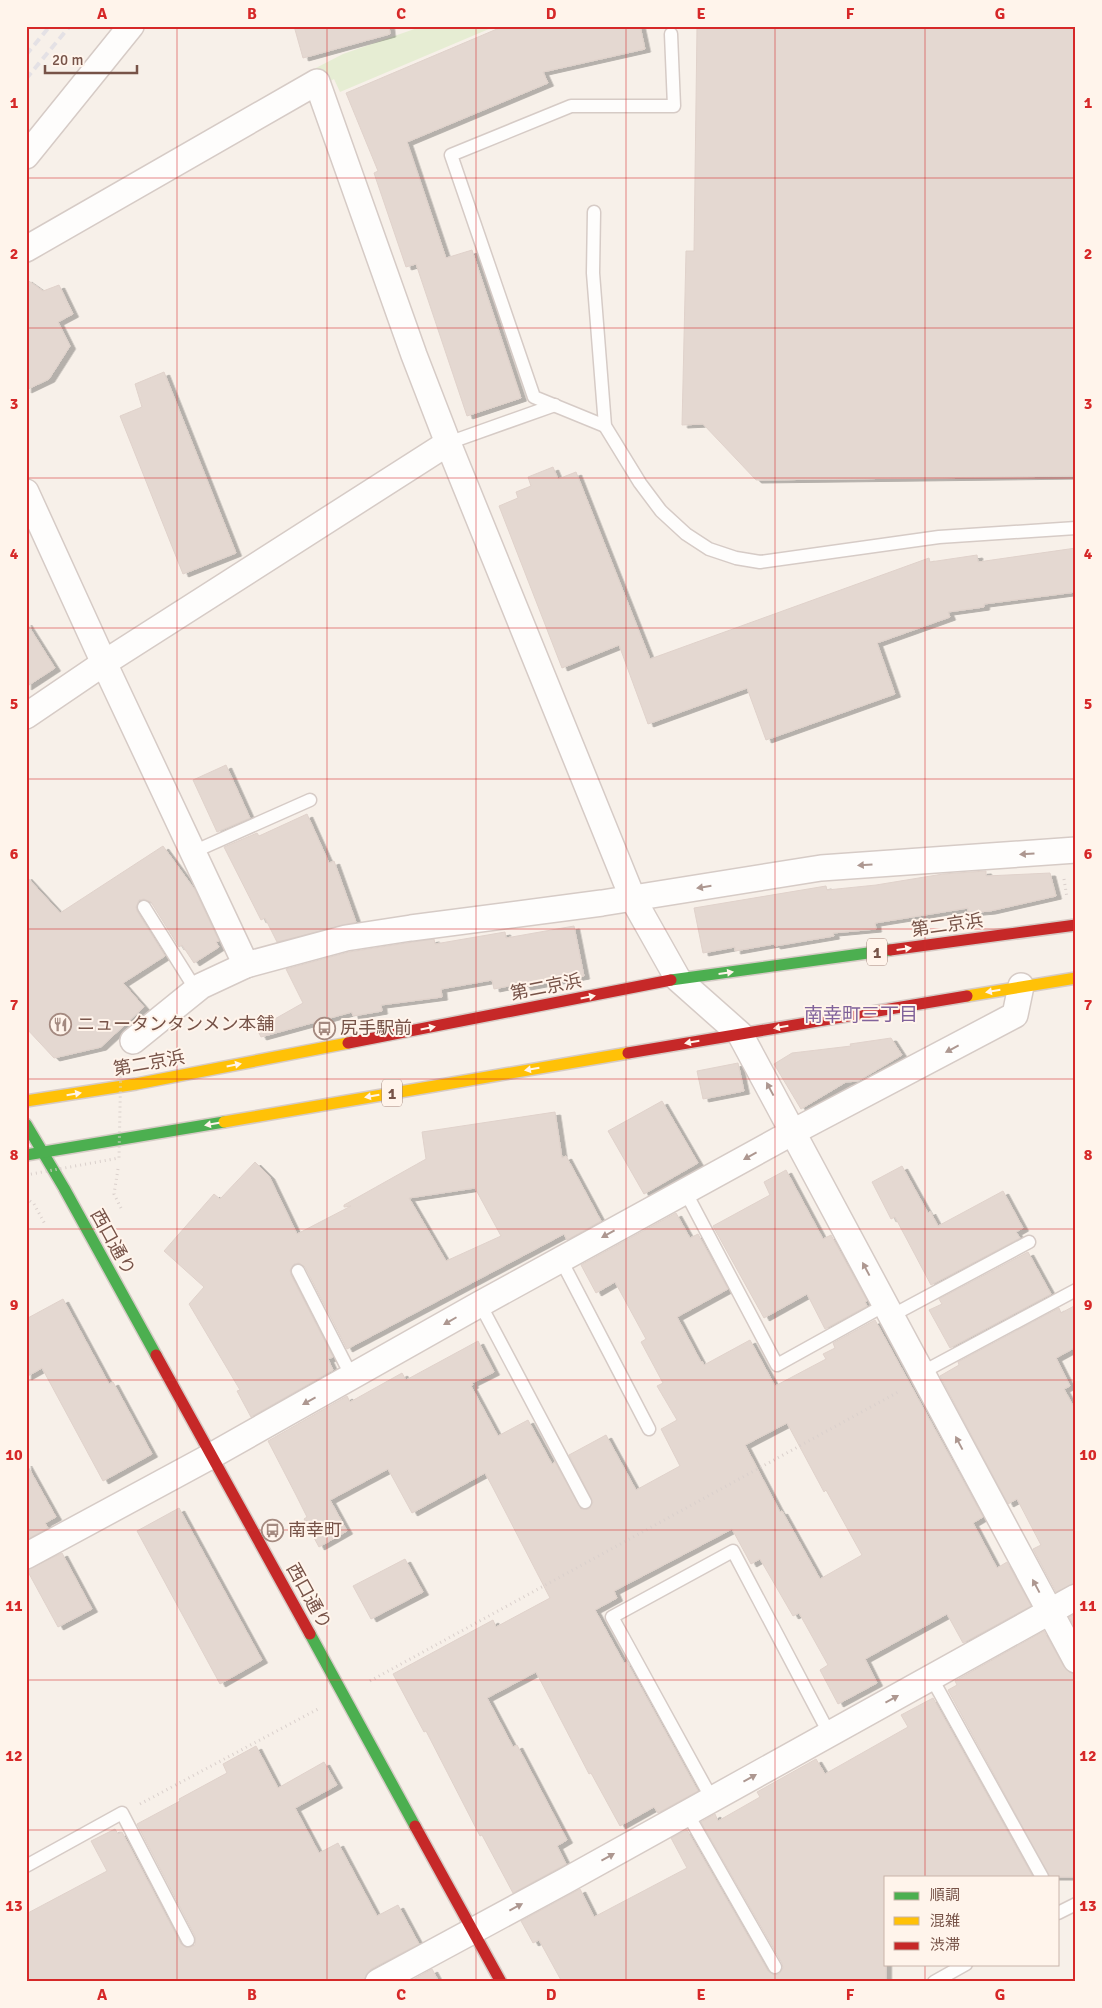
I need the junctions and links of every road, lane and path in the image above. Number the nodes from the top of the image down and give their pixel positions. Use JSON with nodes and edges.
{"nodes":[{"id":1,"x":131,"y":26,"type":"edge"},
{"id":2,"x":672,"y":34,"type":"dead end"},
{"id":3,"x":26,"y":156,"type":"edge"},
{"id":4,"x":594,"y":212,"type":"dead end"},
{"id":5,"x":26,"y":249,"type":"edge"},
{"id":6,"x":555,"y":405,"type":"junction"},
{"id":7,"x":605,"y":426,"type":"junction"},
{"id":8,"x":448,"y":443,"type":"junction"},
{"id":9,"x":26,"y":492,"type":"edge"},
{"id":10,"x":1076,"y":528,"type":"edge"},
{"id":11,"x":104,"y":663,"type":"junction"},
{"id":12,"x":26,"y":716,"type":"edge"},
{"id":13,"x":310,"y":800,"type":"dead end"},
{"id":14,"x":1068,"y":851,"type":"edge"},
{"id":15,"x":193,"y":852,"type":"junction"},
{"id":16,"x":633,"y":899,"type":"junction"},
{"id":17,"x":144,"y":907,"type":"dead end"},
{"id":18,"x":1073,"y":926,"type":"edge"},
{"id":19,"x":246,"y":965,"type":"junction"},
{"id":20,"x":1076,"y":978,"type":"edge"},
{"id":21,"x":678,"y":979,"type":"junction"},
{"id":22,"x":1021,"y":986,"type":"junction"},
{"id":23,"x":196,"y":990,"type":"junction"},
{"id":24,"x":740,"y":1034,"type":"junction"},
{"id":25,"x":127,"y":1049,"type":"joint"},
{"id":26,"x":26,"y":1101,"type":"edge"},
{"id":27,"x":26,"y":1124,"type":"edge"},
{"id":28,"x":793,"y":1132,"type":"junction"},
{"id":29,"x":44,"y":1153,"type":"junction"},
{"id":30,"x":26,"y":1155,"type":"edge"},
{"id":31,"x":119,"y":1158,"type":"junction"},
{"id":32,"x":26,"y":1175,"type":"edge"},
{"id":33,"x":685,"y":1191,"type":"junction"},
{"id":34,"x":26,"y":1198,"type":"edge"},
{"id":35,"x":122,"y":1210,"type":"dead end"},
{"id":36,"x":46,"y":1226,"type":"dead end"},
{"id":37,"x":1029,"y":1242,"type":"dead end"},
{"id":38,"x":560,"y":1260,"type":"junction"},
{"id":39,"x":298,"y":1271,"type":"dead end"},
{"id":40,"x":1076,"y":1290,"type":"edge"},
{"id":41,"x":480,"y":1304,"type":"junction"},
{"id":42,"x":888,"y":1310,"type":"junction"},
{"id":43,"x":923,"y":1375,"type":"junction"},
{"id":44,"x":352,"y":1377,"type":"junction"},
{"id":45,"x":649,"y":1429,"type":"dead end"},
{"id":46,"x":211,"y":1456,"type":"junction"},
{"id":47,"x":585,"y":1502,"type":"dead end"},
{"id":48,"x":26,"y":1556,"type":"edge"},
{"id":49,"x":1076,"y":1597,"type":"edge"},
{"id":50,"x":1050,"y":1611,"type":"junction"},
{"id":51,"x":1076,"y":1660,"type":"edge"},
{"id":52,"x":931,"y":1677,"type":"junction"},
{"id":53,"x":343,"y":1695,"type":"junction"},
{"id":54,"x":829,"y":1733,"type":"junction"},
{"id":55,"x":712,"y":1799,"type":"junction"},
{"id":56,"x":122,"y":1813,"type":"junction"},
{"id":57,"x":687,"y":1813,"type":"junction"},
{"id":58,"x":26,"y":1866,"type":"edge"},
{"id":59,"x":1041,"y":1876,"type":"edge"},
{"id":60,"x":1076,"y":1904,"type":"edge"},
{"id":61,"x":1060,"y":1910,"type":"edge"},
{"id":62,"x":472,"y":1930,"type":"junction"},
{"id":63,"x":188,"y":1940,"type":"dead end"},
{"id":64,"x":962,"y":1966,"type":"edge"},
{"id":65,"x":775,"y":1967,"type":"dead end"},
{"id":66,"x":378,"y":1982,"type":"edge"},
{"id":67,"x":501,"y":1982,"type":"edge"},
{"id":68,"x":934,"y":1982,"type":"edge"}],
"edges":[{"from":1,"to":3,"type":"street"},
{"from":2,"to":6,"type":"lane"},
{"from":4,"to":7,"type":"lane"},
{"from":5,"to":8,"type":"street"},
{"from":6,"to":7,"type":"lane"},
{"from":6,"to":8,"type":"lane"},
{"from":7,"to":10,"type":"lane"},
{"from":8,"to":11,"type":"street"},
{"from":8,"to":16,"type":"street"},
{"from":9,"to":11,"type":"street"},
{"from":11,"to":12,"type":"street"},
{"from":11,"to":15,"type":"street"},
{"from":13,"to":15,"type":"lane"},
{"from":14,"to":16,"type":"street","one_way":true},
{"from":14,"to":18,"type":"path"},
{"from":15,"to":19,"type":"street"},
{"from":16,"to":19,"type":"street"},
{"from":16,"to":21,"type":"street"},
{"from":17,"to":23,"type":"lane"},
{"from":21,"to":18,"type":"main road","name":"第二京浜","number":"1","one_way":true},
{"from":19,"to":23,"type":"street"},
{"from":20,"to":22,"type":"main road","number":"1"},
{"from":21,"to":24,"type":"street"},
{"from":26,"to":21,"type":"main road","name":"第二京浜","number":"1","one_way":true},
{"from":22,"to":24,"type":"main road","number":"1","one_way":true},
{"from":22,"to":28,"type":"street","one_way":true},
{"from":23,"to":25,"type":"street"},
{"from":28,"to":24,"type":"street","one_way":true},
{"from":24,"to":29,"type":"main road","number":"1","one_way":true},
{"from":25,"to":31,"type":"path","bridge":true},
{"from":27,"to":29,"type":"main road","name":"西口通り"},
{"from":28,"to":33,"type":"street","one_way":true},
{"from":42,"to":28,"type":"street","one_way":true},
{"from":29,"to":30,"type":"main road","number":"1"},
{"from":29,"to":46,"type":"main road","name":"西口通り"},
{"from":31,"to":32,"type":"path","bridge":true},
{"from":31,"to":35,"type":"path"},
{"from":33,"to":38,"type":"street","one_way":true},
{"from":33,"to":42,"type":"lane"},
{"from":34,"to":36,"type":"path"},
{"from":37,"to":42,"type":"lane"},
{"from":38,"to":41,"type":"street"},
{"from":38,"to":45,"type":"lane"},
{"from":39,"to":44,"type":"lane"},
{"from":40,"to":43,"type":"lane"},
{"from":41,"to":44,"type":"street","one_way":true},
{"from":41,"to":47,"type":"lane"},
{"from":42,"to":43,"type":"street"},
{"from":50,"to":43,"type":"street","one_way":true},
{"from":43,"to":53,"type":"path"},
{"from":44,"to":46,"type":"street","one_way":true},
{"from":46,"to":48,"type":"street"},
{"from":46,"to":53,"type":"main road","name":"西口通り"},
{"from":49,"to":50,"type":"street"},
{"from":50,"to":51,"type":"street"},
{"from":50,"to":52,"type":"street"},
{"from":54,"to":52,"type":"street","one_way":true},
{"from":52,"to":59,"type":"lane"},
{"from":53,"to":56,"type":"path"},
{"from":53,"to":62,"type":"main road","name":"西口通り"},
{"from":55,"to":54,"type":"street","one_way":true},
{"from":54,"to":55,"type":"lane"},
{"from":55,"to":57,"type":"street"},
{"from":56,"to":58,"type":"lane"},
{"from":56,"to":63,"type":"lane"},
{"from":62,"to":57,"type":"street","one_way":true},
{"from":57,"to":65,"type":"lane"},
{"from":60,"to":61,"type":"lane"},
{"from":62,"to":66,"type":"street"},
{"from":62,"to":67,"type":"main road","name":"西口通り"},
{"from":64,"to":68,"type":"lane"}]}
